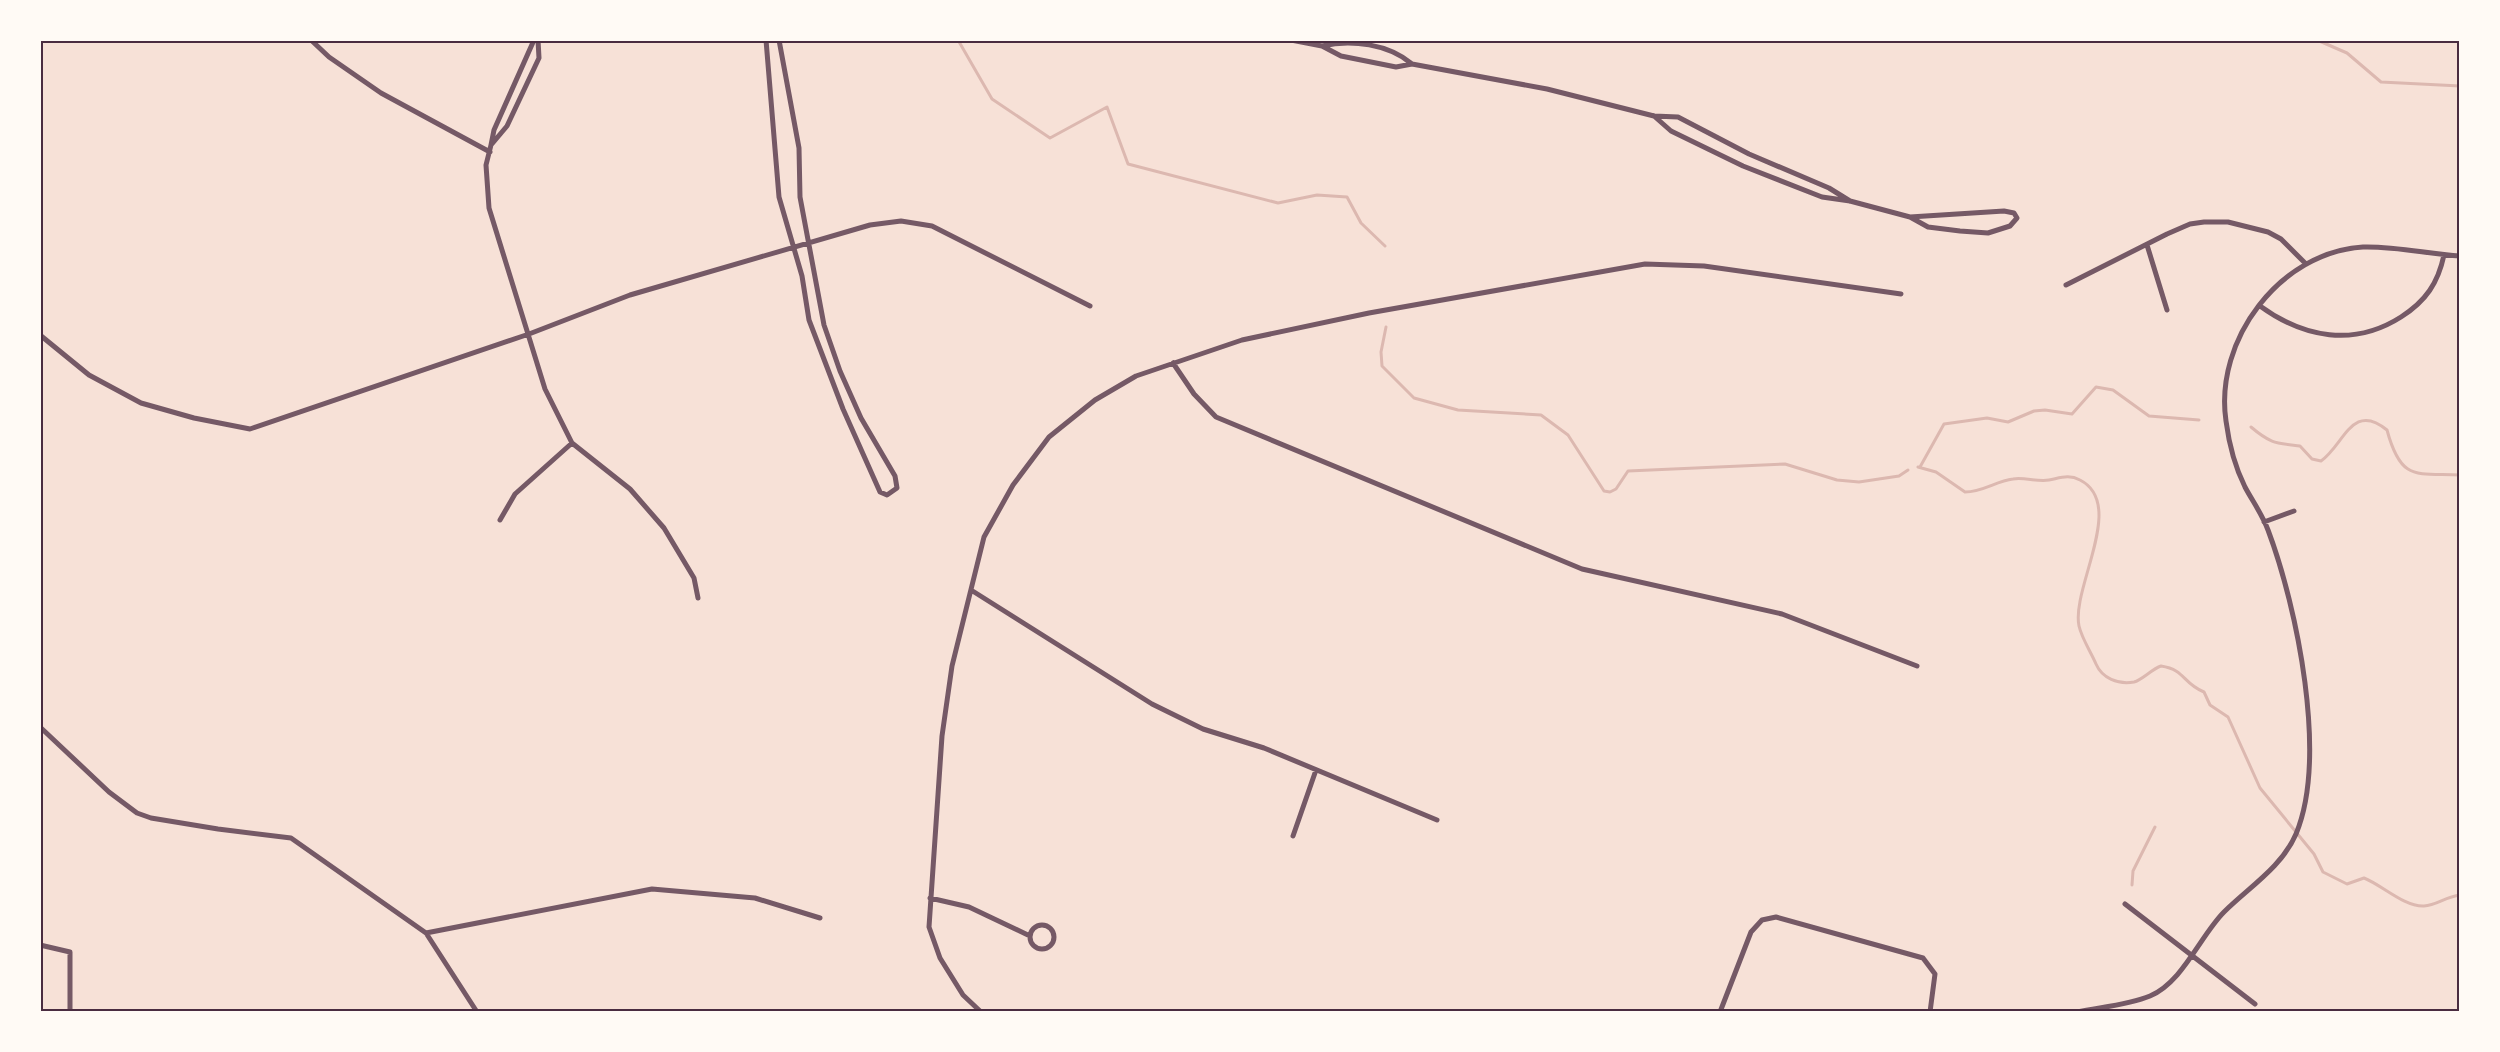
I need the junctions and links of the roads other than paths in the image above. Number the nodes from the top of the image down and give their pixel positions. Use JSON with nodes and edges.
{"nodes":[{"id":1,"x":311,"y":40,"type":"edge"},
{"id":2,"x":536,"y":40,"type":"edge"},
{"id":3,"x":766,"y":40,"type":"edge"},
{"id":4,"x":779,"y":40,"type":"edge"},
{"id":5,"x":1291,"y":40,"type":"edge"},
{"id":6,"x":1322,"y":46,"type":"junction"},
{"id":7,"x":1412,"y":64,"type":"junction"},
{"id":8,"x":1654,"y":116,"type":"junction"},
{"id":9,"x":490,"y":148,"type":"junction"},
{"id":10,"x":1850,"y":201,"type":"junction"},
{"id":11,"x":1910,"y":217,"type":"junction"},
{"id":12,"x":807,"y":244,"type":"junction"},
{"id":13,"x":2147,"y":245,"type":"junction"},
{"id":14,"x":793,"y":247,"type":"junction"},
{"id":15,"x":2444,"y":255,"type":"junction"},
{"id":16,"x":2460,"y":256,"type":"edge"},
{"id":17,"x":2306,"y":264,"type":"junction"},
{"id":18,"x":2066,"y":285,"type":"dead end"},
{"id":19,"x":1900,"y":294,"type":"dead end"},
{"id":20,"x":1090,"y":306,"type":"dead end"},
{"id":21,"x":2260,"y":306,"type":"junction"},
{"id":22,"x":2168,"y":310,"type":"dead end"},
{"id":23,"x":529,"y":334,"type":"junction"},
{"id":24,"x":40,"y":335,"type":"edge"},
{"id":25,"x":1173,"y":363,"type":"junction"},
{"id":26,"x":572,"y":443,"type":"junction"},
{"id":27,"x":2294,"y":511,"type":"dead end"},
{"id":28,"x":500,"y":520,"type":"dead end"},
{"id":29,"x":2264,"y":522,"type":"junction"},
{"id":30,"x":970,"y":590,"type":"junction"},
{"id":31,"x":698,"y":598,"type":"dead end"},
{"id":32,"x":1917,"y":666,"type":"dead end"},
{"id":33,"x":40,"y":727,"type":"edge"},
{"id":34,"x":1316,"y":770,"type":"junction"},
{"id":35,"x":1437,"y":820,"type":"dead end"},
{"id":36,"x":1293,"y":836,"type":"dead end"},
{"id":37,"x":930,"y":898,"type":"junction"},
{"id":38,"x":2125,"y":904,"type":"dead end"},
{"id":39,"x":1762,"y":911,"type":"dead end"},
{"id":40,"x":820,"y":918,"type":"dead end"},
{"id":41,"x":1766,"y":918,"type":"junction"},
{"id":42,"x":426,"y":933,"type":"junction"},
{"id":43,"x":1030,"y":936,"type":"junction"},
{"id":44,"x":40,"y":945,"type":"edge"},
{"id":45,"x":2190,"y":955,"type":"junction"},
{"id":46,"x":1937,"y":962,"type":"dead end"},
{"id":47,"x":1931,"y":966,"type":"junction"},
{"id":48,"x":2255,"y":1004,"type":"dead end"},
{"id":49,"x":1720,"y":1009,"type":"edge"},
{"id":50,"x":70,"y":1011,"type":"edge"},
{"id":51,"x":477,"y":1011,"type":"edge"},
{"id":52,"x":981,"y":1011,"type":"edge"},
{"id":53,"x":1930,"y":1011,"type":"edge"},
{"id":54,"x":2077,"y":1011,"type":"edge"}],
"edges":[{"from":1,"to":9,"type":"street"},
{"from":2,"to":9,"type":"street"},
{"from":2,"to":9,"type":"street"},
{"from":3,"to":14,"type":"street"},
{"from":4,"to":12,"type":"street"},
{"from":5,"to":6,"type":"street"},
{"from":6,"to":7,"type":"street"},
{"from":6,"to":7,"type":"street"},
{"from":7,"to":8,"type":"street"},
{"from":8,"to":10,"type":"street"},
{"from":8,"to":10,"type":"street"},
{"from":9,"to":23,"type":"street"},
{"from":10,"to":11,"type":"street"},
{"from":11,"to":11,"type":"street"},
{"from":12,"to":14,"type":"street"},
{"from":12,"to":14,"type":"street"},
{"from":12,"to":20,"type":"street"},
{"from":13,"to":17,"type":"street"},
{"from":13,"to":18,"type":"street"},
{"from":13,"to":22,"type":"street"},
{"from":14,"to":23,"type":"street"},
{"from":15,"to":16,"type":"street"},
{"from":15,"to":17,"type":"street"},
{"from":15,"to":21,"type":"street"},
{"from":17,"to":21,"type":"street"},
{"from":19,"to":25,"type":"street"},
{"from":21,"to":29,"type":"street"},
{"from":23,"to":24,"type":"street"},
{"from":23,"to":26,"type":"street"},
{"from":25,"to":30,"type":"street"},
{"from":25,"to":32,"type":"street"},
{"from":26,"to":28,"type":"street"},
{"from":26,"to":31,"type":"street"},
{"from":27,"to":29,"type":"street"},
{"from":29,"to":45,"type":"street"},
{"from":30,"to":34,"type":"street"},
{"from":30,"to":37,"type":"street"},
{"from":33,"to":42,"type":"street"},
{"from":34,"to":35,"type":"street"},
{"from":34,"to":36,"type":"street"},
{"from":37,"to":43,"type":"street"},
{"from":37,"to":52,"type":"street"},
{"from":38,"to":45,"type":"street"},
{"from":39,"to":41,"type":"street"},
{"from":40,"to":42,"type":"street"},
{"from":41,"to":47,"type":"street"},
{"from":41,"to":49,"type":"street"},
{"from":42,"to":51,"type":"street"},
{"from":43,"to":43,"type":"street"},
{"from":44,"to":50,"type":"street"},
{"from":45,"to":48,"type":"street"},
{"from":45,"to":54,"type":"street"},
{"from":46,"to":47,"type":"street"},
{"from":47,"to":53,"type":"street"}]}
